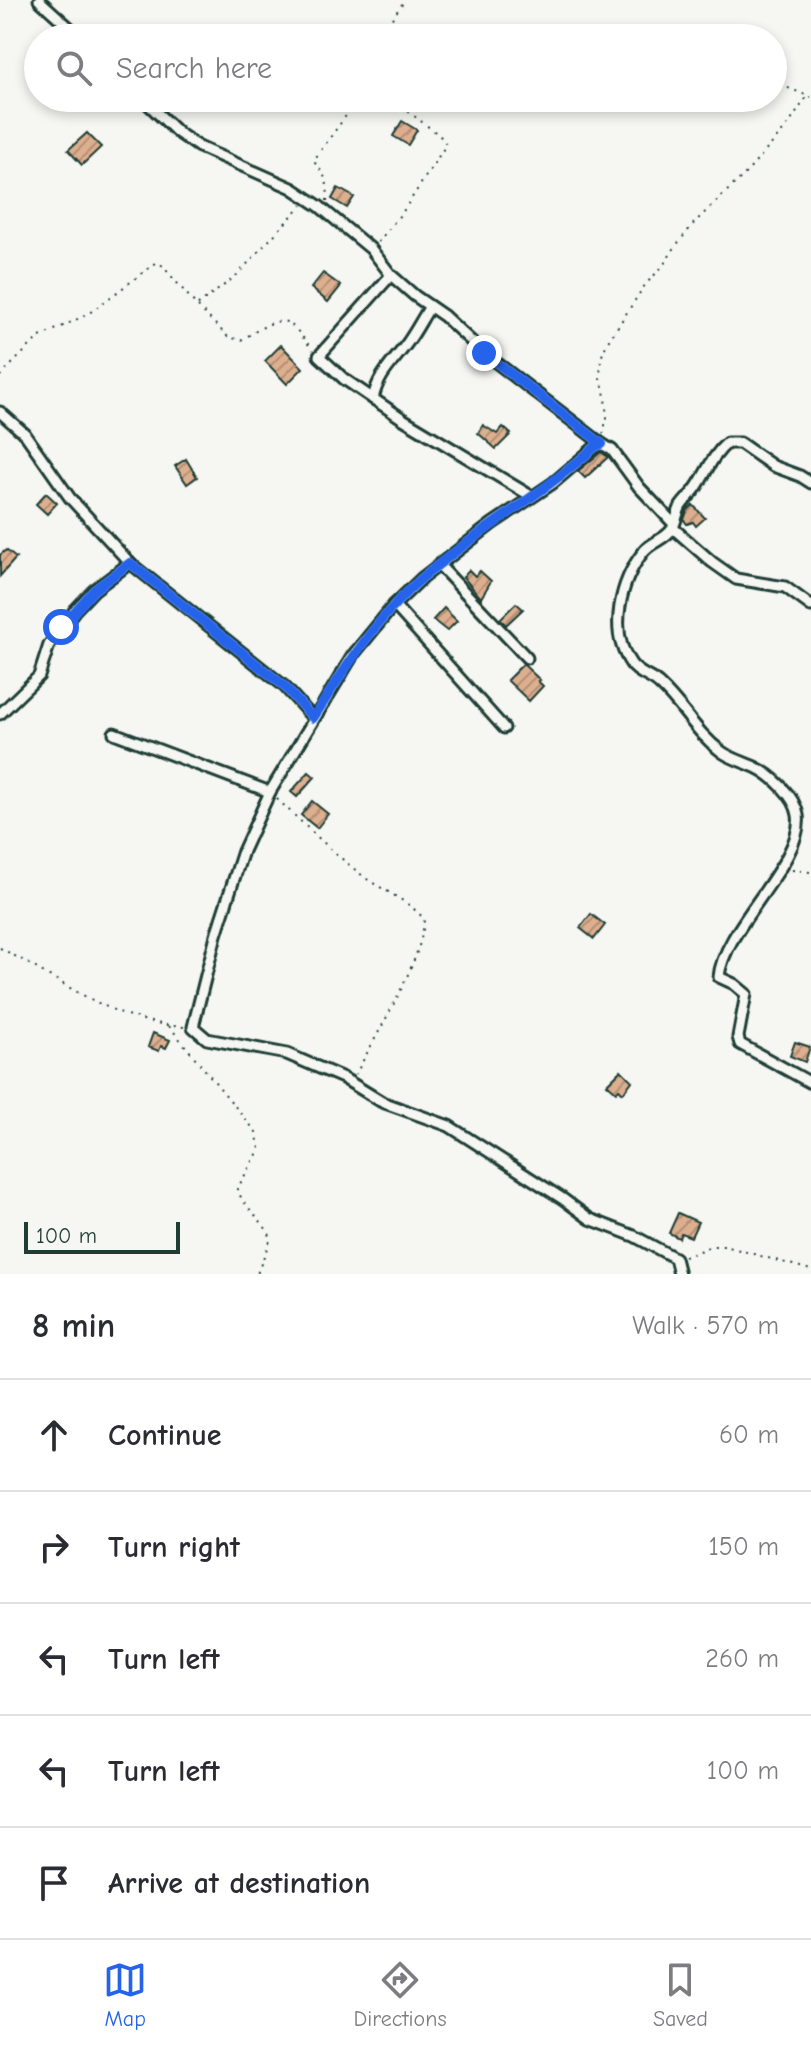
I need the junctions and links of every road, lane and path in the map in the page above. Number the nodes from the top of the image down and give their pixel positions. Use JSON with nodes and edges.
{"nodes":[{"id":1,"x":39,"y":0,"type":"edge"},
{"id":2,"x":405,"y":0,"type":"edge"},
{"id":3,"x":66,"y":24,"type":"edge"},
{"id":4,"x":388,"y":24,"type":"edge"},
{"id":5,"x":787,"y":87,"type":"edge"},
{"id":6,"x":810,"y":96,"type":"edge"},
{"id":7,"x":156,"y":112,"type":"edge"},
{"id":8,"x":348,"y":112,"type":"edge"},
{"id":9,"x":409,"y":112,"type":"edge"},
{"id":10,"x":308,"y":199,"type":"junction"},
{"id":11,"x":331,"y":217,"type":"junction"},
{"id":12,"x":371,"y":249,"type":"junction"},
{"id":13,"x":391,"y":275,"type":"junction"},
{"id":14,"x":197,"y":306,"type":"junction"},
{"id":15,"x":429,"y":308,"type":"junction"},
{"id":16,"x":319,"y":356,"type":"junction"},
{"id":17,"x":0,"y":376,"type":"edge"},
{"id":18,"x":373,"y":399,"type":"junction"},
{"id":19,"x":0,"y":412,"type":"edge"},
{"id":20,"x":602,"y":444,"type":"junction"},
{"id":21,"x":811,"y":483,"type":"edge"},
{"id":22,"x":531,"y":496,"type":"junction"},
{"id":23,"x":674,"y":526,"type":"junction"},
{"id":24,"x":130,"y":563,"type":"junction"},
{"id":25,"x":439,"y":565,"type":"junction"},
{"id":26,"x":394,"y":605,"type":"junction"},
{"id":27,"x":811,"y":606,"type":"edge"},
{"id":28,"x":527,"y":658,"type":"dead end"},
{"id":29,"x":0,"y":714,"type":"edge"},
{"id":30,"x":313,"y":718,"type":"junction"},
{"id":31,"x":504,"y":728,"type":"dead end"},
{"id":32,"x":114,"y":733,"type":"dead end"},
{"id":33,"x":270,"y":792,"type":"junction"},
{"id":34,"x":780,"y":868,"type":"junction"},
{"id":35,"x":811,"y":872,"type":"edge"},
{"id":36,"x":0,"y":948,"type":"edge"},
{"id":37,"x":169,"y":1026,"type":"junction"},
{"id":38,"x":193,"y":1027,"type":"junction"},
{"id":39,"x":351,"y":1082,"type":"junction"},
{"id":40,"x":811,"y":1083,"type":"edge"},
{"id":41,"x":675,"y":1258,"type":"junction"},
{"id":42,"x":811,"y":1270,"type":"edge"},
{"id":43,"x":257,"y":1274,"type":"edge"},
{"id":44,"x":679,"y":1274,"type":"edge"}],
"edges":[{"from":1,"to":3,"type":"street"},
{"from":2,"to":4,"type":"path"},
{"from":5,"to":6,"type":"path"},
{"from":6,"to":20,"type":"path"},
{"from":7,"to":10,"type":"street"},
{"from":8,"to":11,"type":"path"},
{"from":9,"to":12,"type":"path"},
{"from":10,"to":11,"type":"street"},
{"from":10,"to":14,"type":"path"},
{"from":11,"to":12,"type":"street"},
{"from":12,"to":13,"type":"street"},
{"from":13,"to":15,"type":"street"},
{"from":13,"to":16,"type":"street"},
{"from":14,"to":16,"type":"path"},
{"from":14,"to":17,"type":"path"},
{"from":15,"to":18,"type":"street"},
{"from":15,"to":20,"type":"street"},
{"from":16,"to":18,"type":"street"},
{"from":18,"to":22,"type":"street"},
{"from":19,"to":24,"type":"street"},
{"from":20,"to":22,"type":"street"},
{"from":20,"to":23,"type":"street"},
{"from":21,"to":23,"type":"street"},
{"from":22,"to":25,"type":"street"},
{"from":23,"to":27,"type":"street"},
{"from":23,"to":34,"type":"street"},
{"from":24,"to":29,"type":"street"},
{"from":24,"to":30,"type":"street"},
{"from":25,"to":26,"type":"street"},
{"from":25,"to":28,"type":"street"},
{"from":26,"to":30,"type":"street"},
{"from":26,"to":31,"type":"street"},
{"from":30,"to":33,"type":"street"},
{"from":32,"to":33,"type":"street"},
{"from":33,"to":38,"type":"street"},
{"from":33,"to":39,"type":"path"},
{"from":34,"to":35,"type":"path"},
{"from":34,"to":40,"type":"street"},
{"from":36,"to":37,"type":"path"},
{"from":37,"to":38,"type":"path"},
{"from":37,"to":43,"type":"path"},
{"from":38,"to":39,"type":"street"},
{"from":39,"to":41,"type":"street"},
{"from":41,"to":42,"type":"path"},
{"from":41,"to":44,"type":"street"}]}
